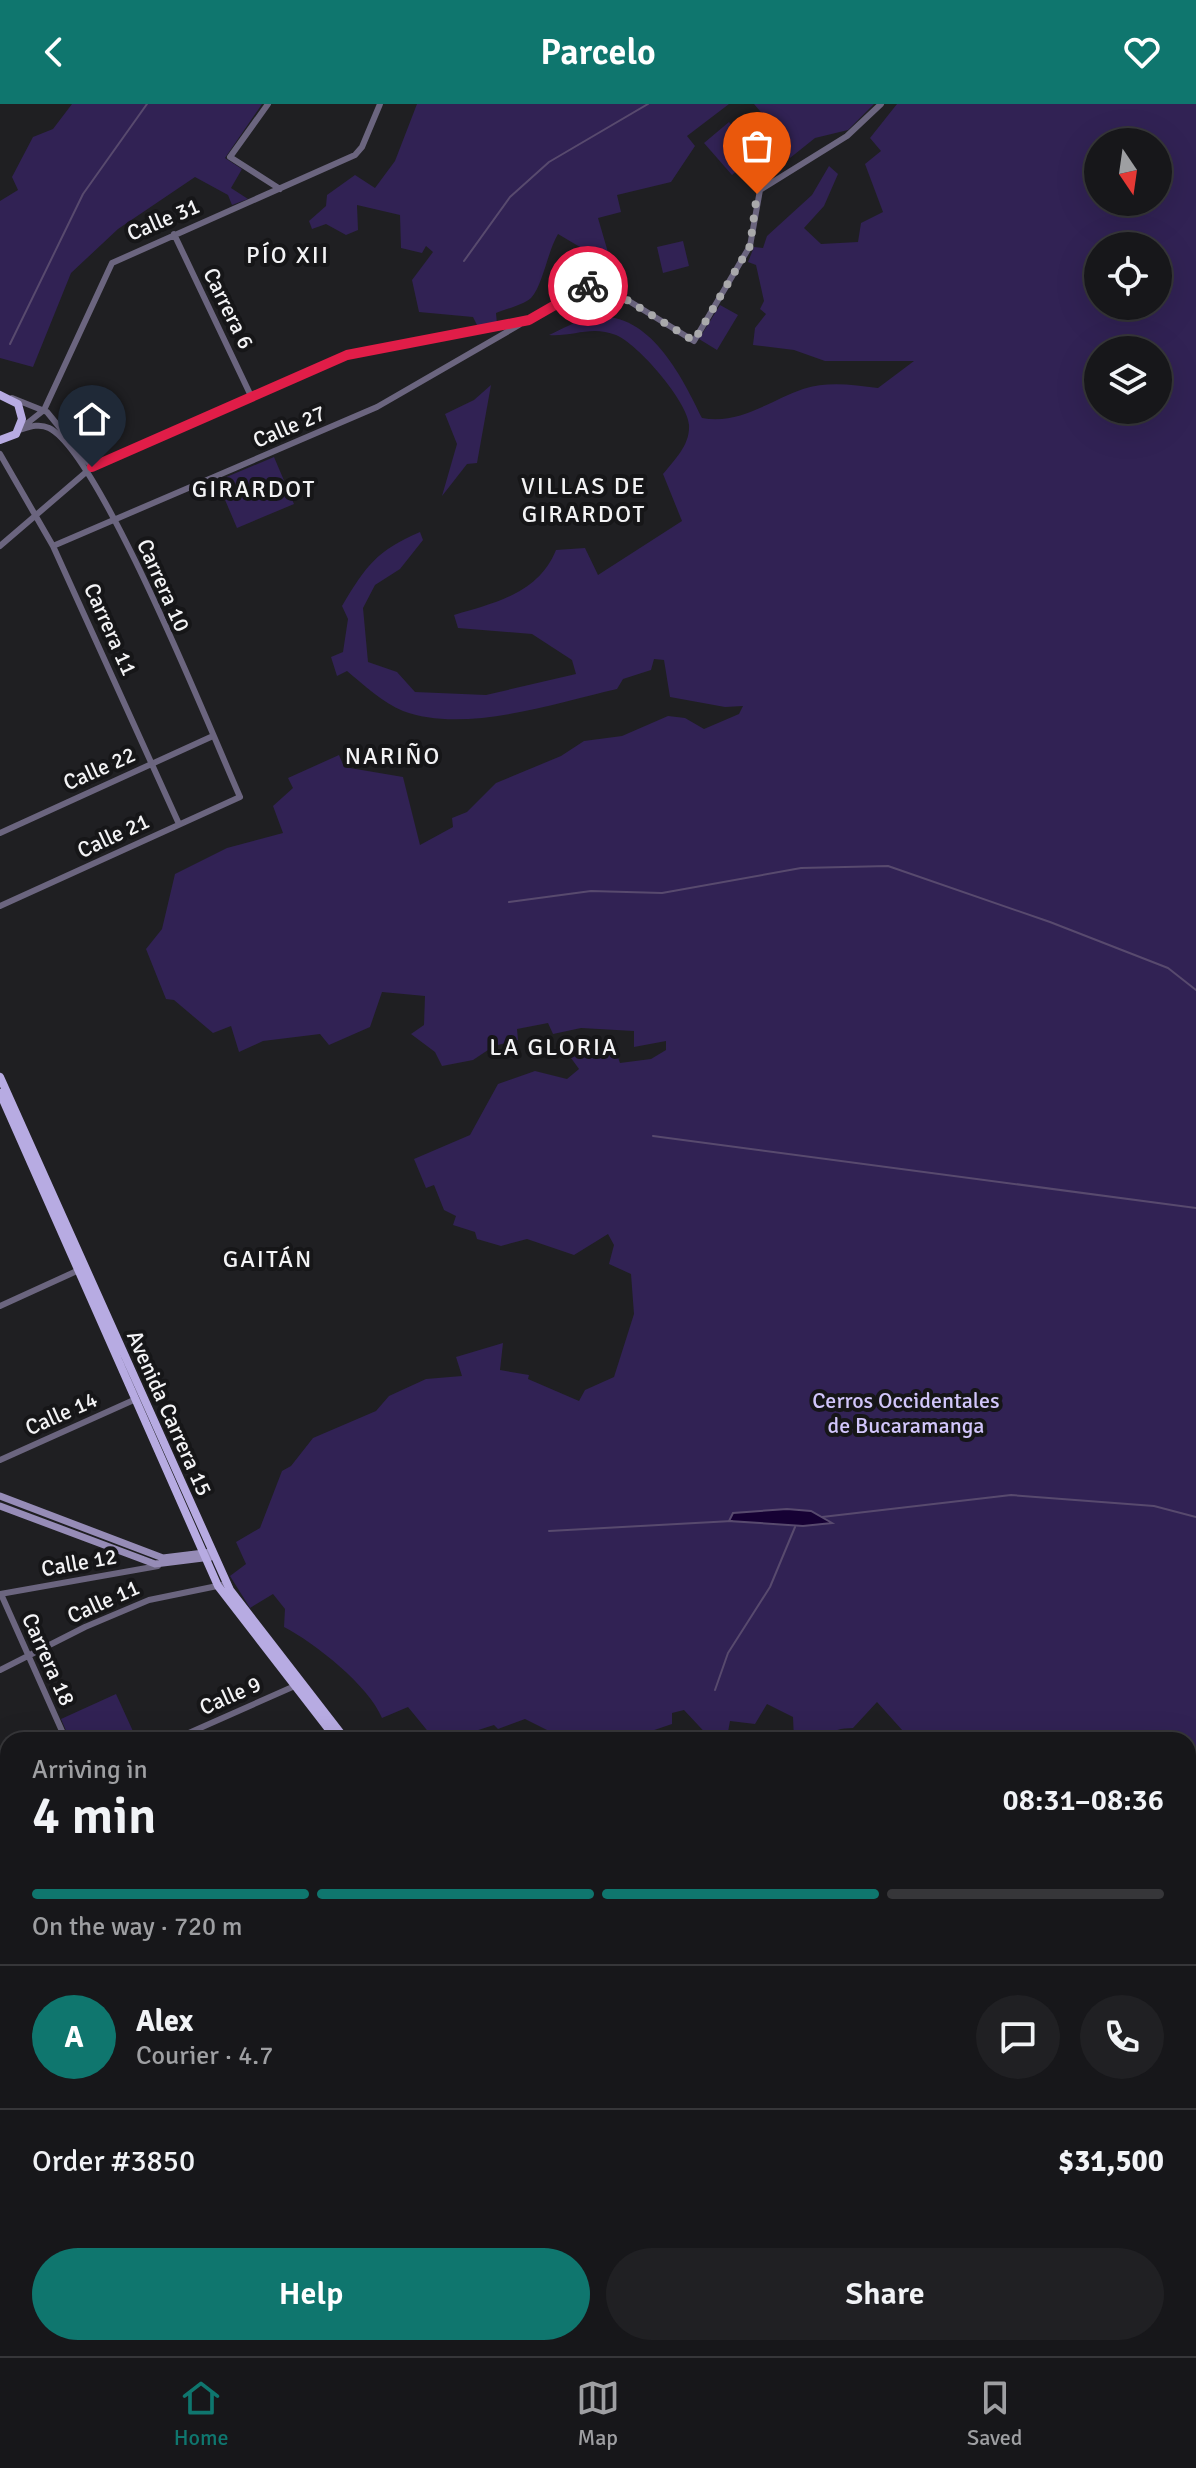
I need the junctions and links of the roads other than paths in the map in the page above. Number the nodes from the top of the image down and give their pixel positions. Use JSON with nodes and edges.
{"nodes":[{"id":1,"x":268,"y":104,"type":"edge"},
{"id":2,"x":380,"y":104,"type":"edge"},
{"id":3,"x":881,"y":104,"type":"edge"},
{"id":4,"x":280,"y":189,"type":"junction"},
{"id":5,"x":174,"y":234,"type":"junction"},
{"id":6,"x":529,"y":320,"type":"junction"},
{"id":7,"x":5,"y":396,"type":"edge"},
{"id":8,"x":251,"y":396,"type":"junction"},
{"id":9,"x":44,"y":410,"type":"junction"},
{"id":10,"x":19,"y":430,"type":"junction"},
{"id":11,"x":0,"y":443,"type":"edge"},
{"id":12,"x":0,"y":454,"type":"edge"},
{"id":13,"x":90,"y":469,"type":"junction"},
{"id":14,"x":37,"y":514,"type":"junction"},
{"id":15,"x":115,"y":520,"type":"junction"},
{"id":16,"x":0,"y":546,"type":"edge"},
{"id":17,"x":53,"y":546,"type":"junction"},
{"id":18,"x":213,"y":736,"type":"junction"},
{"id":19,"x":152,"y":764,"type":"junction"},
{"id":20,"x":240,"y":797,"type":"joint"},
{"id":21,"x":179,"y":824,"type":"junction"},
{"id":22,"x":0,"y":833,"type":"edge"},
{"id":23,"x":0,"y":906,"type":"edge"},
{"id":24,"x":0,"y":1077,"type":"edge"},
{"id":25,"x":0,"y":1093,"type":"edge"},
{"id":26,"x":79,"y":1270,"type":"junction"},
{"id":27,"x":0,"y":1306,"type":"edge"},
{"id":28,"x":136,"y":1399,"type":"junction"},
{"id":29,"x":0,"y":1460,"type":"edge"},
{"id":30,"x":0,"y":1496,"type":"edge"},
{"id":31,"x":0,"y":1506,"type":"edge"},
{"id":32,"x":209,"y":1555,"type":"junction"},
{"id":33,"x":164,"y":1565,"type":"junction"},
{"id":34,"x":222,"y":1585,"type":"junction"},
{"id":35,"x":0,"y":1593,"type":"edge"},
{"id":36,"x":29,"y":1657,"type":"junction"},
{"id":37,"x":0,"y":1670,"type":"edge"},
{"id":38,"x":298,"y":1684,"type":"junction"},
{"id":39,"x":62,"y":1732,"type":"edge"},
{"id":40,"x":191,"y":1732,"type":"edge"},
{"id":41,"x":331,"y":1732,"type":"edge"},
{"id":42,"x":339,"y":1732,"type":"edge"}],
"edges":[{"from":1,"to":4,"type":"street"},
{"from":2,"to":4,"type":"street","name":"Calle 31"},
{"from":3,"to":6,"type":"street","name":"Calle 27"},
{"from":4,"to":5,"type":"street","name":"Calle 31"},
{"from":5,"to":8,"type":"street","name":"Carrera 6"},
{"from":5,"to":9,"type":"street","name":"Calle 31"},
{"from":6,"to":8,"type":"street"},
{"from":6,"to":15,"type":"street","name":"Calle 27"},
{"from":7,"to":9,"type":"street"},
{"from":7,"to":10,"type":"main road"},
{"from":8,"to":13,"type":"street"},
{"from":9,"to":10,"type":"street","name":"Calle 31"},
{"from":9,"to":13,"type":"street","name":"Carrera 10"},
{"from":10,"to":11,"type":"main road"},
{"from":10,"to":13,"type":"street","name":"Carrera 10"},
{"from":12,"to":14,"type":"street","name":"Carrera 11"},
{"from":13,"to":14,"type":"street"},
{"from":13,"to":15,"type":"street","name":"Carrera 10"},
{"from":14,"to":16,"type":"street"},
{"from":14,"to":17,"type":"street","name":"Carrera 11"},
{"from":15,"to":17,"type":"street","name":"Calle 27"},
{"from":15,"to":18,"type":"street","name":"Carrera 10"},
{"from":17,"to":19,"type":"street","name":"Carrera 11"},
{"from":18,"to":19,"type":"street","name":"Calle 22"},
{"from":18,"to":20,"type":"street","name":"Carrera 10"},
{"from":19,"to":21,"type":"street","name":"Carrera 11"},
{"from":19,"to":22,"type":"street","name":"Calle 22"},
{"from":20,"to":21,"type":"street","name":"Calle 21"},
{"from":21,"to":23,"type":"street","name":"Calle 21"},
{"from":24,"to":32,"type":"main road","name":"Avenida Carrera 15"},
{"from":25,"to":26,"type":"main road","name":"Avenida Carrera 15"},
{"from":26,"to":27,"type":"street"},
{"from":26,"to":28,"type":"main road","name":"Avenida Carrera 15"},
{"from":28,"to":29,"type":"street","name":"Calle 14"},
{"from":28,"to":32,"type":"main road","name":"Avenida Carrera 15"},
{"from":30,"to":32,"type":"main road"},
{"from":31,"to":33,"type":"main road"},
{"from":32,"to":33,"type":"main road"},
{"from":32,"to":34,"type":"main road","name":"Avenida Carrera 15"},
{"from":33,"to":35,"type":"street","name":"Calle 12"},
{"from":34,"to":36,"type":"street","name":"Calle 11"},
{"from":34,"to":38,"type":"main road","name":"Avenida Carrera 15"},
{"from":35,"to":36,"type":"street","name":"Carrera 18"},
{"from":36,"to":37,"type":"street","name":"Calle 11"},
{"from":36,"to":39,"type":"street","name":"Carrera 18"},
{"from":38,"to":40,"type":"street","name":"Calle 9"},
{"from":38,"to":41,"type":"main road","name":"Avenida Carrera 15"},
{"from":38,"to":42,"type":"main road","name":"Avenida Carrera 15"}]}
